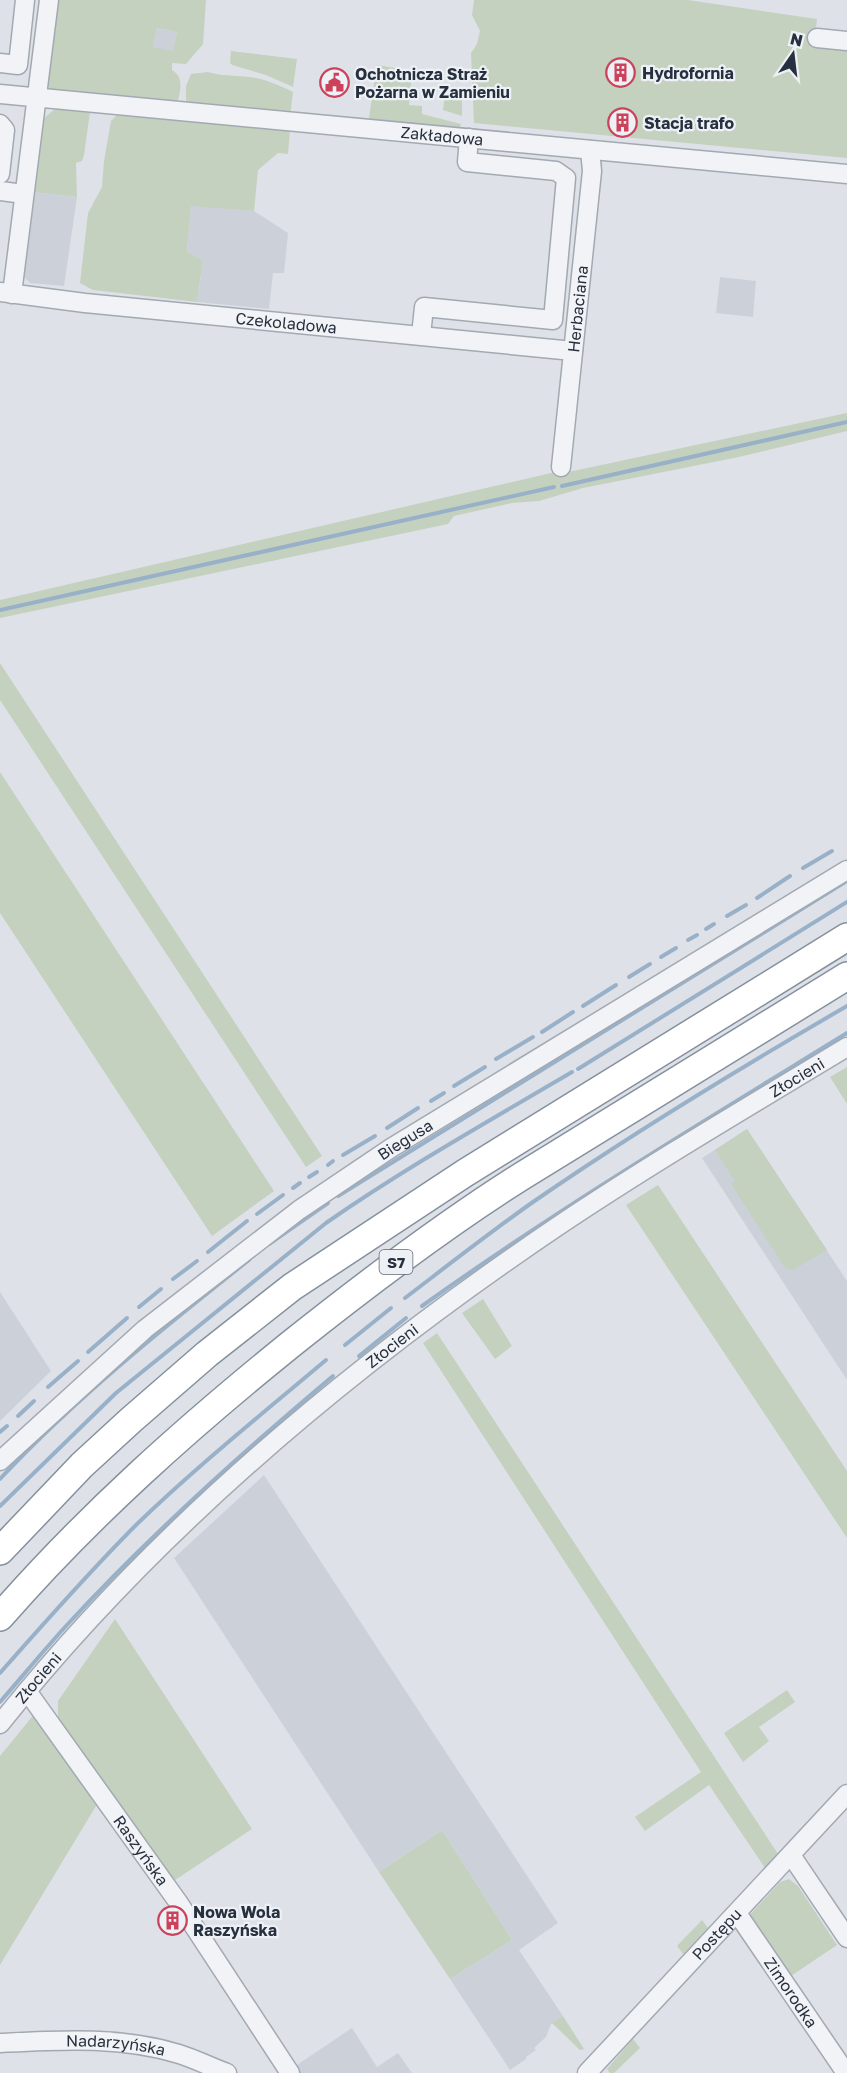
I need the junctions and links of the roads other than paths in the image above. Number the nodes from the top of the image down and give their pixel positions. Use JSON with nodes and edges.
{"nodes":[{"id":1,"x":25,"y":0,"type":"edge"},
{"id":2,"x":49,"y":0,"type":"edge"},
{"id":3,"x":817,"y":38,"type":"dead end"},
{"id":4,"x":847,"y":41,"type":"edge"},
{"id":5,"x":0,"y":63,"type":"edge"},
{"id":6,"x":0,"y":94,"type":"edge"},
{"id":7,"x":36,"y":97,"type":"junction"},
{"id":8,"x":0,"y":124,"type":"edge"},
{"id":9,"x":469,"y":138,"type":"junction"},
{"id":10,"x":590,"y":150,"type":"junction"},
{"id":11,"x":0,"y":174,"type":"edge"},
{"id":12,"x":847,"y":174,"type":"edge"},
{"id":13,"x":0,"y":191,"type":"edge"},
{"id":14,"x":24,"y":194,"type":"junction"},
{"id":15,"x":6,"y":293,"type":"edge"},
{"id":16,"x":506,"y":315,"type":"junction"},
{"id":17,"x":421,"y":335,"type":"junction"},
{"id":18,"x":503,"y":344,"type":"junction"},
{"id":19,"x":573,"y":351,"type":"junction"},
{"id":20,"x":561,"y":467,"type":"dead end"},
{"id":21,"x":847,"y":870,"type":"edge"},
{"id":22,"x":847,"y":937,"type":"edge"},
{"id":23,"x":847,"y":976,"type":"edge"},
{"id":24,"x":847,"y":1047,"type":"edge"},
{"id":25,"x":0,"y":1461,"type":"edge"},
{"id":26,"x":0,"y":1551,"type":"edge"},
{"id":27,"x":0,"y":1617,"type":"edge"},
{"id":28,"x":27,"y":1691,"type":"junction"},
{"id":29,"x":0,"y":1724,"type":"edge"},
{"id":30,"x":847,"y":1794,"type":"edge"},
{"id":31,"x":791,"y":1855,"type":"junction"},
{"id":32,"x":737,"y":1913,"type":"junction"},
{"id":33,"x":847,"y":1938,"type":"edge"},
{"id":34,"x":0,"y":2043,"type":"edge"},
{"id":35,"x":593,"y":2071,"type":"edge"},
{"id":36,"x":226,"y":2073,"type":"edge"},
{"id":37,"x":290,"y":2073,"type":"edge"},
{"id":38,"x":846,"y":2073,"type":"edge"}],
"edges":[{"from":1,"to":5,"type":"street"},
{"from":2,"to":7,"type":"street"},
{"from":3,"to":4,"type":"street"},
{"from":6,"to":7,"type":"street","name":"Zakładowa"},
{"from":7,"to":9,"type":"street","name":"Zakładowa"},
{"from":7,"to":14,"type":"street"},
{"from":8,"to":11,"type":"street"},
{"from":9,"to":10,"type":"street","name":"Zakładowa"},
{"from":9,"to":16,"type":"street"},
{"from":10,"to":12,"type":"street","name":"Zakładowa"},
{"from":10,"to":19,"type":"street","name":"Herbaciana"},
{"from":13,"to":14,"type":"street"},
{"from":14,"to":15,"type":"street"},
{"from":15,"to":17,"type":"street","name":"Czekoladowa"},
{"from":16,"to":17,"type":"street"},
{"from":16,"to":18,"type":"street"},
{"from":17,"to":18,"type":"street","name":"Czekoladowa"},
{"from":18,"to":19,"type":"street","name":"Czekoladowa"},
{"from":19,"to":20,"type":"street","name":"Herbaciana"},
{"from":21,"to":25,"type":"street","name":"Biegusa"},
{"from":22,"to":26,"type":"highway","number":"S7"},
{"from":23,"to":27,"type":"highway","number":"S7"},
{"from":24,"to":28,"type":"street","name":"Złocieni"},
{"from":28,"to":29,"type":"street","name":"Złocieni"},
{"from":28,"to":37,"type":"street","name":"Raszyńska"},
{"from":30,"to":31,"type":"street","name":"Postępu"},
{"from":31,"to":32,"type":"street","name":"Postępu"},
{"from":31,"to":33,"type":"street"},
{"from":32,"to":35,"type":"street","name":"Postępu"},
{"from":32,"to":38,"type":"street","name":"Zimorodka"},
{"from":34,"to":36,"type":"street","name":"Nadarzyńska"}]}
